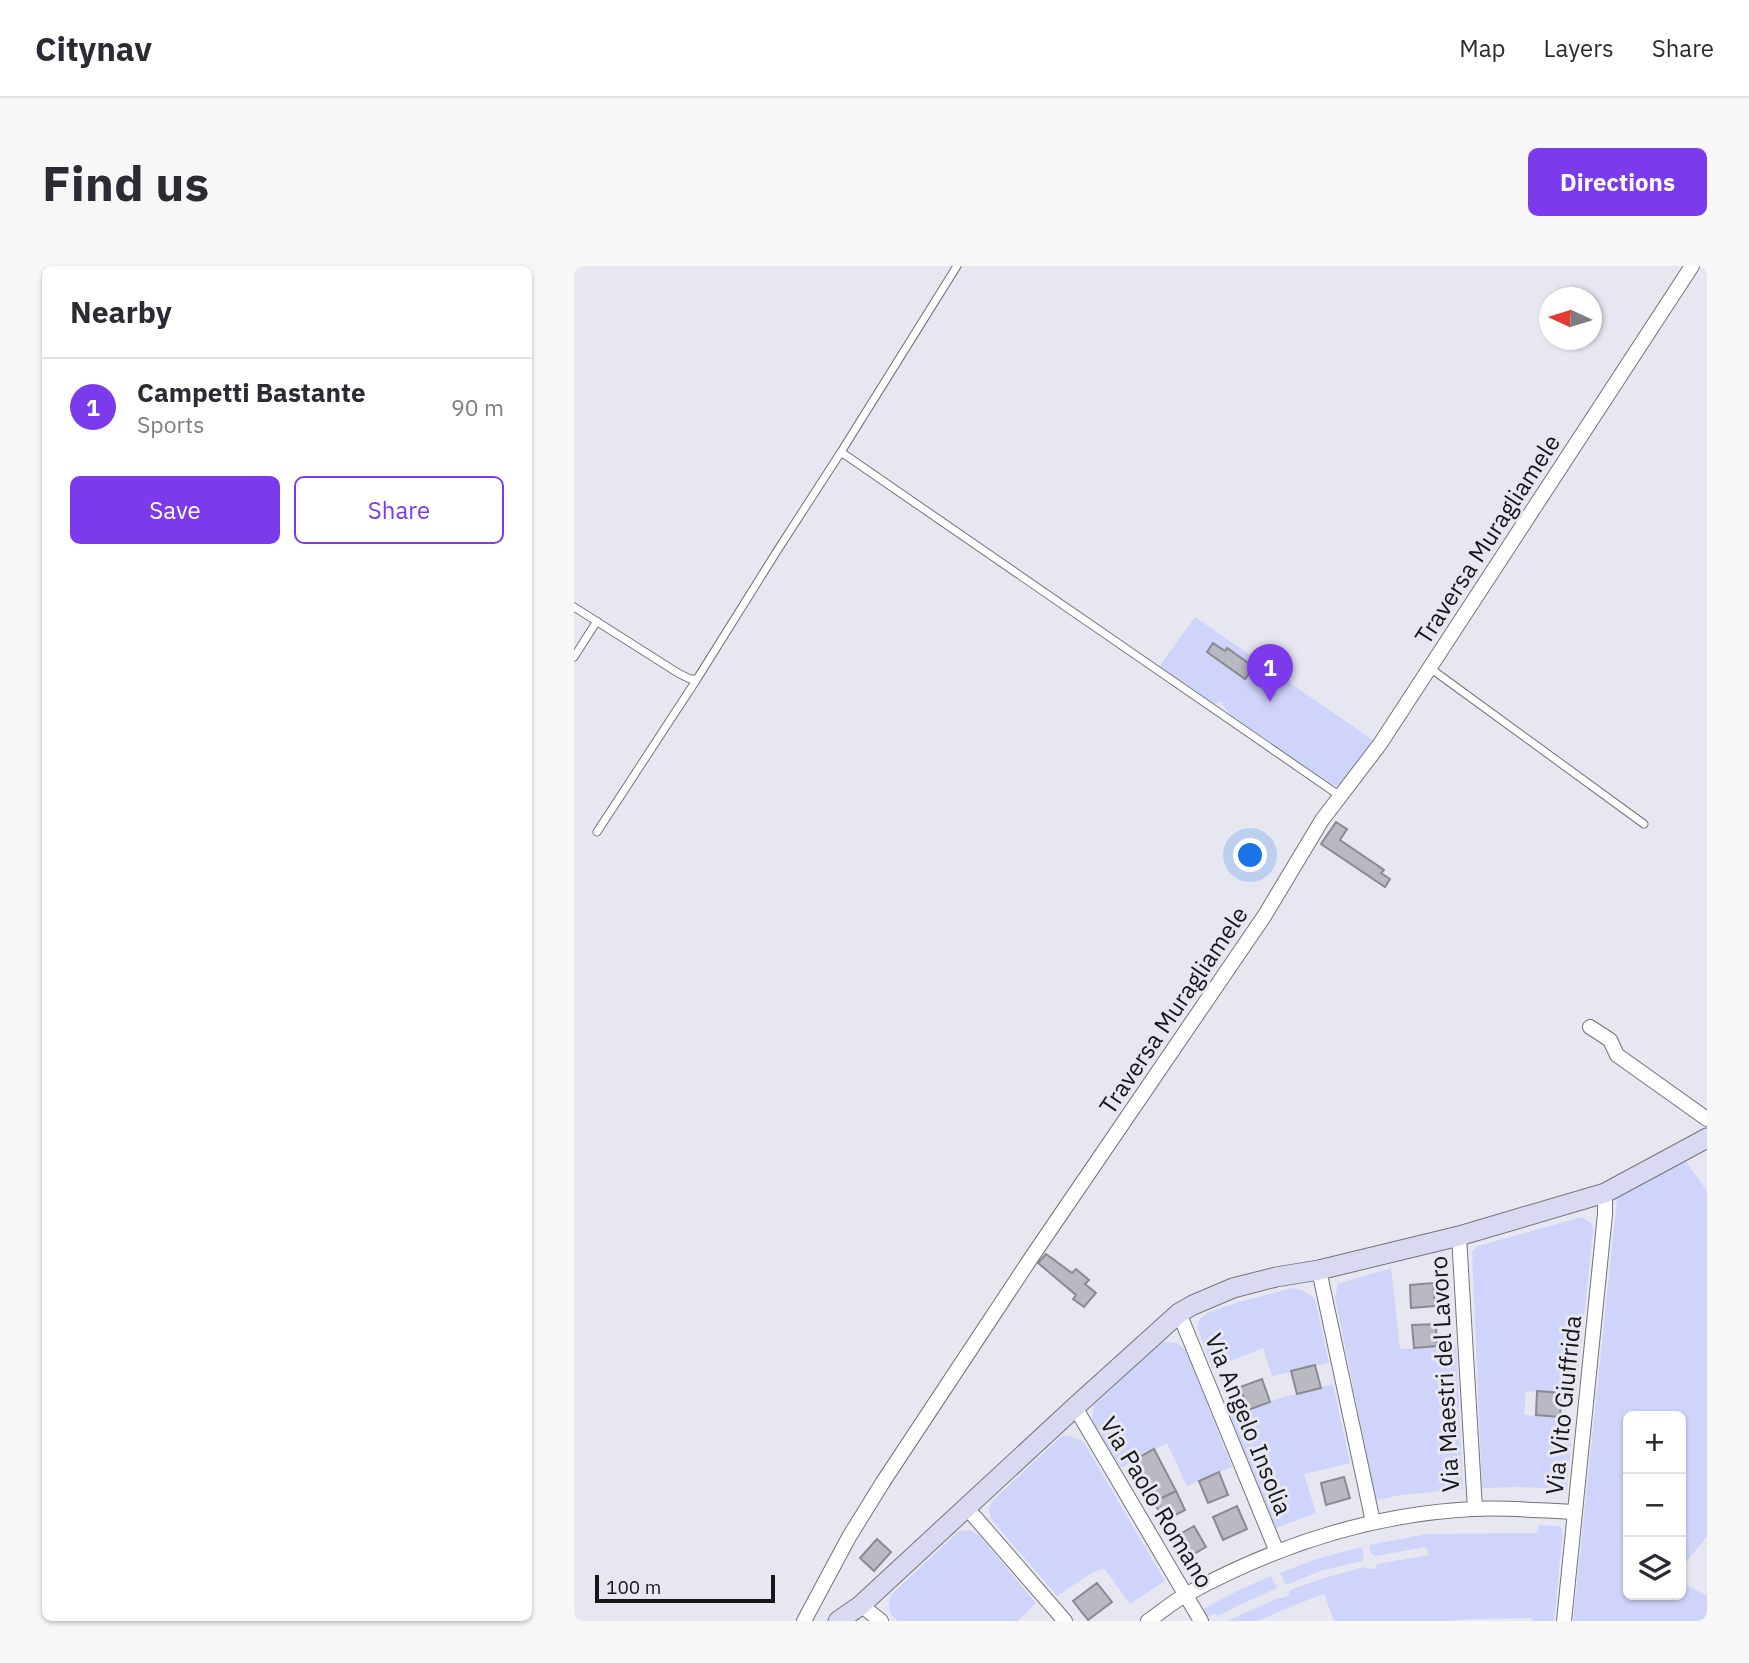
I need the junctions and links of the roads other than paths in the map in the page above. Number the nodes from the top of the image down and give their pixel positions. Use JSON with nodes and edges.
{"nodes":[{"id":1,"x":957,"y":266,"type":"edge"},
{"id":2,"x":1692,"y":266,"type":"edge"},
{"id":3,"x":841,"y":452,"type":"junction"},
{"id":4,"x":574,"y":607,"type":"edge"},
{"id":5,"x":597,"y":621,"type":"junction"},
{"id":6,"x":574,"y":657,"type":"edge"},
{"id":7,"x":1430,"y":668,"type":"junction"},
{"id":8,"x":697,"y":679,"type":"junction"},
{"id":9,"x":1340,"y":796,"type":"junction"},
{"id":10,"x":1644,"y":824,"type":"dead end"},
{"id":11,"x":597,"y":832,"type":"dead end"},
{"id":12,"x":1590,"y":1027,"type":"dead end"},
{"id":13,"x":1707,"y":1119,"type":"edge"},
{"id":14,"x":1707,"y":1138,"type":"edge"},
{"id":15,"x":1605,"y":1193,"type":"junction"},
{"id":16,"x":1459,"y":1236,"type":"junction"},
{"id":17,"x":1319,"y":1270,"type":"junction"},
{"id":18,"x":1179,"y":1313,"type":"junction"},
{"id":19,"x":1074,"y":1407,"type":"junction"},
{"id":20,"x":967,"y":1508,"type":"junction"},
{"id":21,"x":1475,"y":1509,"type":"junction"},
{"id":22,"x":1575,"y":1512,"type":"junction"},
{"id":23,"x":1373,"y":1522,"type":"junction"},
{"id":24,"x":1277,"y":1552,"type":"junction"},
{"id":25,"x":1185,"y":1595,"type":"junction"},
{"id":26,"x":861,"y":1605,"type":"junction"},
{"id":27,"x":811,"y":1614,"type":"edge"},
{"id":28,"x":804,"y":1621,"type":"edge"},
{"id":29,"x":838,"y":1621,"type":"edge"},
{"id":30,"x":849,"y":1621,"type":"edge"},
{"id":31,"x":881,"y":1621,"type":"edge"},
{"id":32,"x":1065,"y":1621,"type":"edge"},
{"id":33,"x":1148,"y":1621,"type":"edge"},
{"id":34,"x":1200,"y":1621,"type":"edge"},
{"id":35,"x":1564,"y":1621,"type":"edge"}],
"edges":[{"from":1,"to":3,"type":"lane"},
{"from":2,"to":7,"type":"street","name":"Traversa Muragliamele"},
{"from":3,"to":8,"type":"lane"},
{"from":3,"to":9,"type":"lane"},
{"from":4,"to":5,"type":"lane"},
{"from":5,"to":6,"type":"lane"},
{"from":5,"to":8,"type":"lane"},
{"from":7,"to":9,"type":"street","name":"Traversa Muragliamele"},
{"from":7,"to":10,"type":"lane"},
{"from":8,"to":11,"type":"lane"},
{"from":9,"to":27,"type":"street","name":"Traversa Muragliamele"},
{"from":12,"to":13,"type":"street"},
{"from":14,"to":15,"type":"main road"},
{"from":15,"to":16,"type":"main road"},
{"from":15,"to":22,"type":"street","name":"Via Vito Giuffrida"},
{"from":16,"to":17,"type":"main road"},
{"from":16,"to":21,"type":"street","name":"Via Maestri del Lavoro"},
{"from":17,"to":18,"type":"main road"},
{"from":17,"to":23,"type":"street"},
{"from":18,"to":19,"type":"main road"},
{"from":18,"to":24,"type":"street","name":"Via Angelo Insolia"},
{"from":19,"to":20,"type":"main road"},
{"from":19,"to":25,"type":"street","name":"Via Paolo Romano"},
{"from":20,"to":26,"type":"main road"},
{"from":20,"to":32,"type":"street"},
{"from":21,"to":22,"type":"street"},
{"from":21,"to":23,"type":"street"},
{"from":22,"to":35,"type":"street","name":"Via Vito Giuffrida"},
{"from":23,"to":24,"type":"street"},
{"from":24,"to":25,"type":"street"},
{"from":25,"to":33,"type":"street"},
{"from":25,"to":34,"type":"street","name":"Via Paolo Romano"},
{"from":26,"to":29,"type":"main road"},
{"from":26,"to":30,"type":"main road"},
{"from":26,"to":31,"type":"street"},
{"from":27,"to":28,"type":"street","name":"Traversa Muragliamele"}]}
